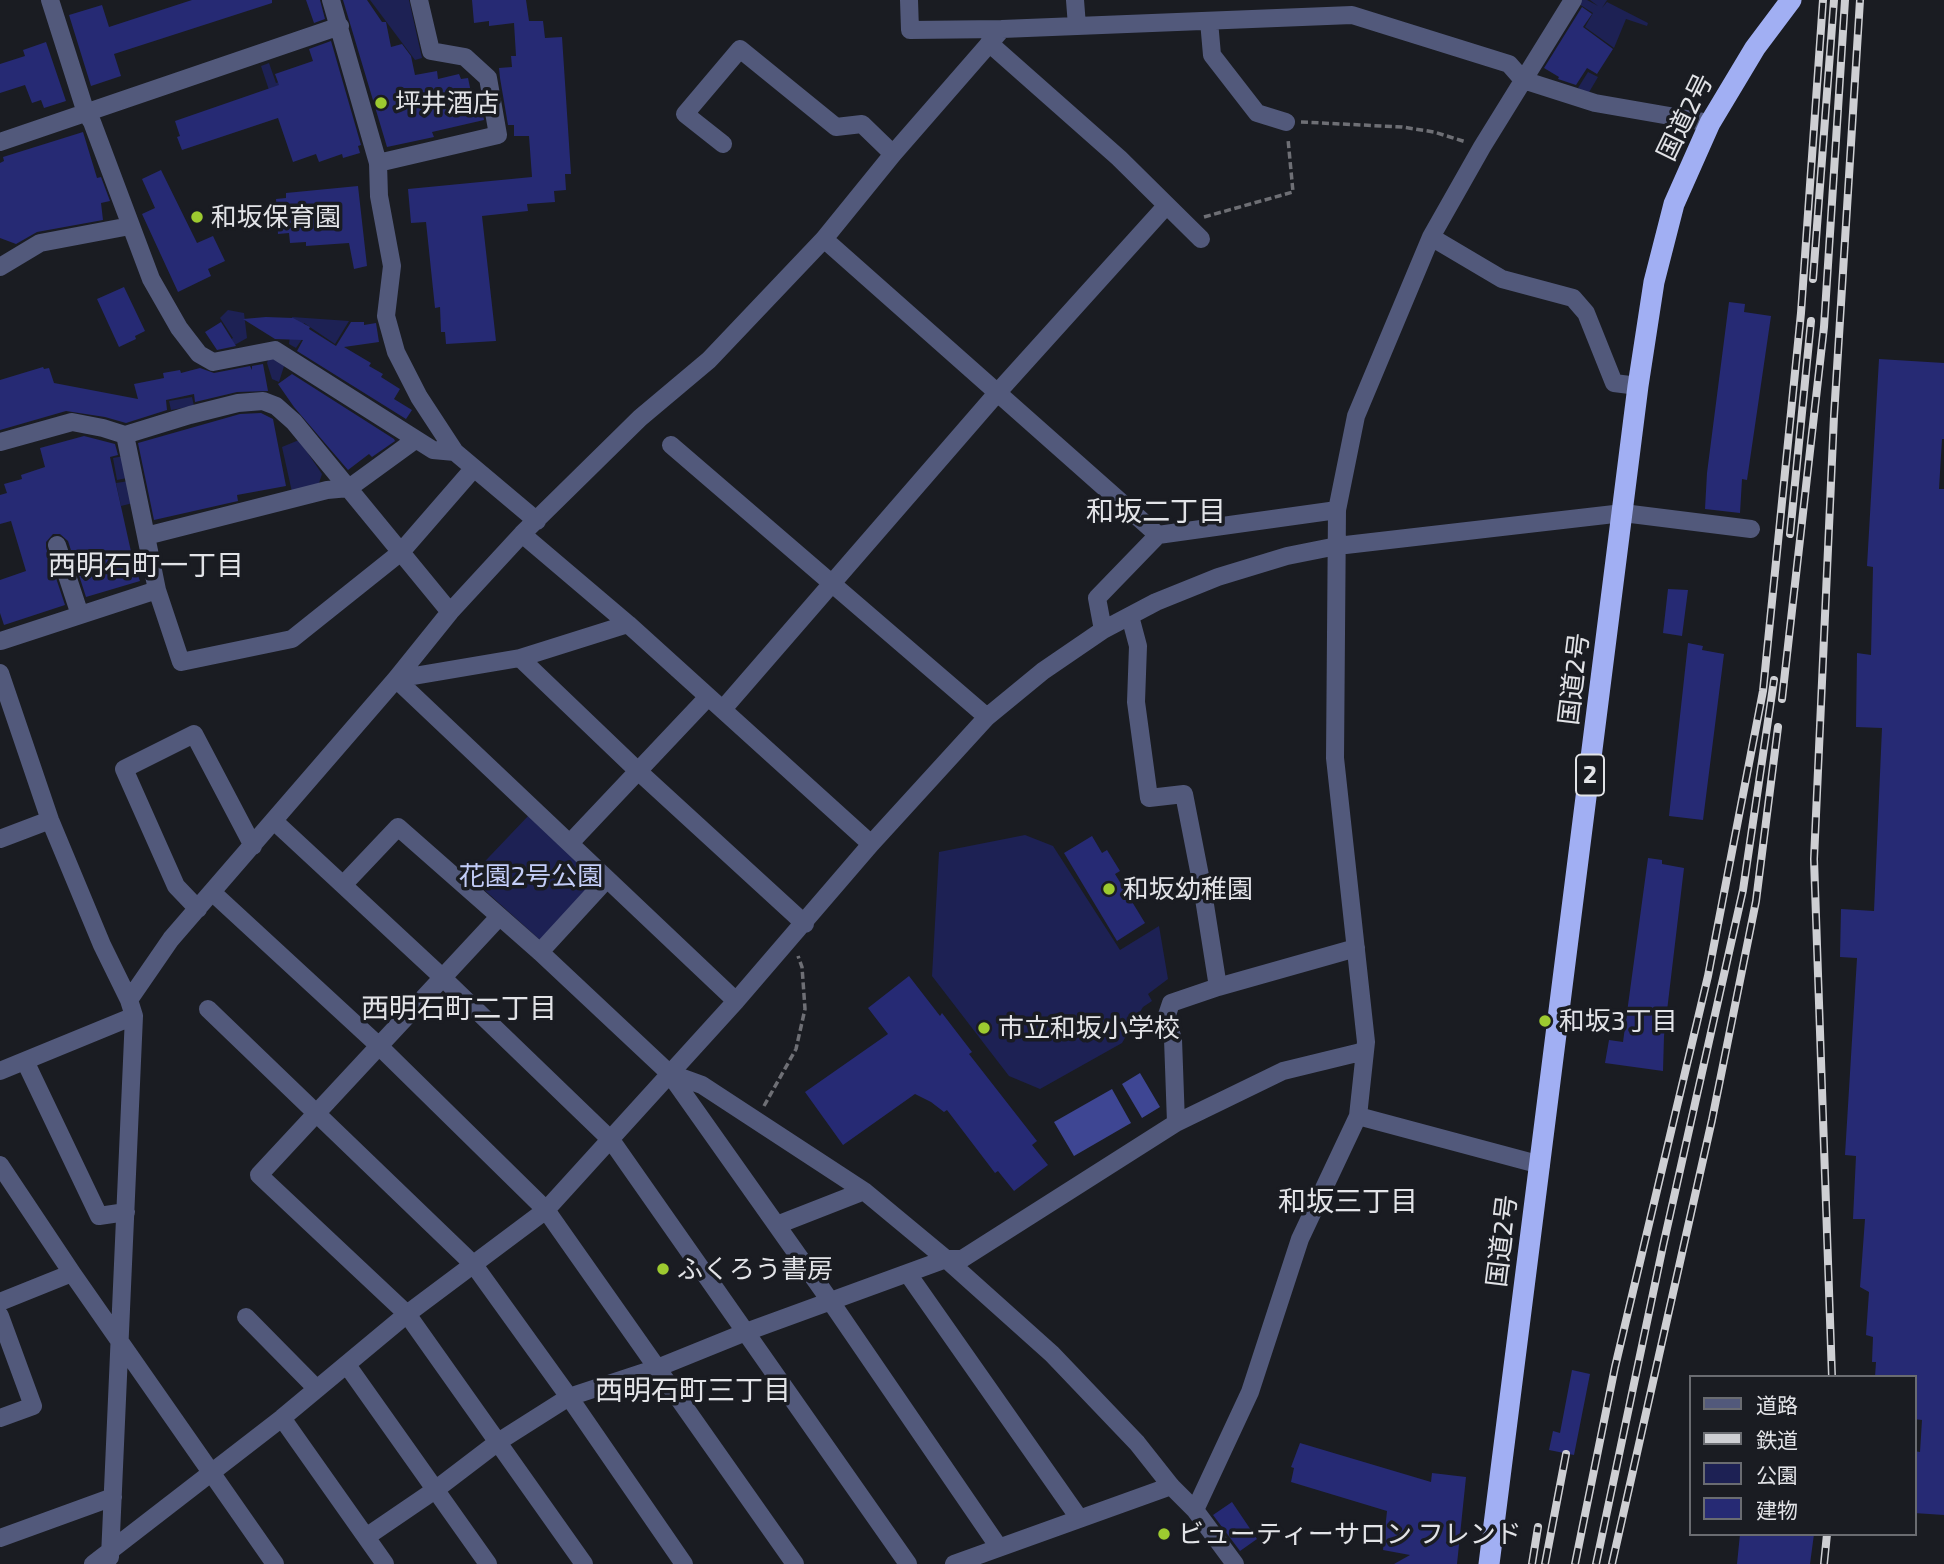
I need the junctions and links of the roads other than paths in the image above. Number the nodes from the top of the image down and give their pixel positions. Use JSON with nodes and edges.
{"nodes":[{"id":1,"x":50,"y":0,"type":"edge"},
{"id":2,"x":331,"y":0,"type":"edge"},
{"id":3,"x":419,"y":0,"type":"edge"},
{"id":4,"x":909,"y":0,"type":"edge"},
{"id":5,"x":1075,"y":0,"type":"edge"},
{"id":6,"x":1573,"y":0,"type":"edge"},
{"id":7,"x":1785,"y":7,"type":"edge"},
{"id":8,"x":1352,"y":8,"type":"edge"},
{"id":9,"x":1209,"y":21,"type":"junction"},
{"id":10,"x":340,"y":26,"type":"junction"},
{"id":11,"x":1077,"y":26,"type":"junction"},
{"id":12,"x":1002,"y":29,"type":"junction"},
{"id":13,"x":989,"y":43,"type":"junction"},
{"id":14,"x":1523,"y":80,"type":"junction"},
{"id":15,"x":86,"y":113,"type":"junction"},
{"id":16,"x":1286,"y":122,"type":"road end"},
{"id":17,"x":1710,"y":123,"type":"junction"},
{"id":18,"x":0,"y":142,"type":"edge"},
{"id":19,"x":723,"y":144,"type":"dead end"},
{"id":20,"x":893,"y":154,"type":"junction"},
{"id":21,"x":378,"y":163,"type":"junction"},
{"id":22,"x":1166,"y":206,"type":"junction"},
{"id":23,"x":130,"y":226,"type":"junction"},
{"id":24,"x":1431,"y":237,"type":"junction"},
{"id":25,"x":824,"y":239,"type":"junction"},
{"id":26,"x":1201,"y":239,"type":"dead end"},
{"id":27,"x":0,"y":267,"type":"edge"},
{"id":28,"x":1637,"y":386,"type":"junction"},
{"id":29,"x":998,"y":392,"type":"junction"},
{"id":30,"x":125,"y":435,"type":"junction"},
{"id":31,"x":415,"y":440,"type":"junction"},
{"id":32,"x":0,"y":442,"type":"edge"},
{"id":33,"x":671,"y":445,"type":"dead end"},
{"id":34,"x":455,"y":452,"type":"junction"},
{"id":35,"x":474,"y":468,"type":"junction"},
{"id":36,"x":349,"y":488,"type":"junction"},
{"id":37,"x":1337,"y":510,"type":"junction"},
{"id":38,"x":1623,"y":513,"type":"junction"},
{"id":39,"x":537,"y":521,"type":"junction"},
{"id":40,"x":1751,"y":529,"type":"dead end"},
{"id":41,"x":522,"y":534,"type":"junction"},
{"id":42,"x":1158,"y":535,"type":"junction"},
{"id":43,"x":146,"y":536,"type":"junction"},
{"id":44,"x":57,"y":545,"type":"dead end"},
{"id":45,"x":1337,"y":546,"type":"junction"},
{"id":46,"x":401,"y":552,"type":"junction"},
{"id":47,"x":831,"y":583,"type":"junction"},
{"id":48,"x":157,"y":590,"type":"junction"},
{"id":49,"x":450,"y":612,"type":"junction"},
{"id":50,"x":80,"y":615,"type":"junction"},
{"id":51,"x":1130,"y":616,"type":"junction"},
{"id":52,"x":628,"y":624,"type":"junction"},
{"id":53,"x":1103,"y":630,"type":"junction"},
{"id":54,"x":0,"y":640,"type":"edge"},
{"id":55,"x":520,"y":657,"type":"junction"},
{"id":56,"x":0,"y":659,"type":"edge"},
{"id":57,"x":0,"y":673,"type":"edge"},
{"id":58,"x":396,"y":679,"type":"junction"},
{"id":59,"x":708,"y":697,"type":"junction"},
{"id":60,"x":723,"y":709,"type":"junction"},
{"id":61,"x":987,"y":718,"type":"junction"},
{"id":62,"x":638,"y":771,"type":"junction"},
{"id":63,"x":50,"y":820,"type":"junction"},
{"id":64,"x":274,"y":821,"type":"junction"},
{"id":65,"x":0,"y":839,"type":"edge"},
{"id":66,"x":570,"y":843,"type":"junction"},
{"id":67,"x":871,"y":844,"type":"junction"},
{"id":68,"x":253,"y":846,"type":"junction"},
{"id":69,"x":607,"y":879,"type":"junction"},
{"id":70,"x":343,"y":885,"type":"junction"},
{"id":71,"x":212,"y":892,"type":"junction"},
{"id":72,"x":198,"y":908,"type":"junction"},
{"id":73,"x":499,"y":917,"type":"junction"},
{"id":74,"x":805,"y":923,"type":"junction"},
{"id":75,"x":1356,"y":948,"type":"junction"},
{"id":76,"x":540,"y":952,"type":"junction"},
{"id":77,"x":442,"y":977,"type":"junction"},
{"id":78,"x":1217,"y":987,"type":"junction"},
{"id":79,"x":736,"y":1001,"type":"junction"},
{"id":80,"x":131,"y":1008,"type":"junction"},
{"id":81,"x":208,"y":1009,"type":"dead end"},
{"id":82,"x":378,"y":1045,"type":"junction"},
{"id":83,"x":1365,"y":1051,"type":"junction"},
{"id":84,"x":25,"y":1061,"type":"junction"},
{"id":85,"x":0,"y":1071,"type":"edge"},
{"id":86,"x":669,"y":1073,"type":"junction"},
{"id":87,"x":316,"y":1112,"type":"junction"},
{"id":88,"x":1358,"y":1116,"type":"junction"},
{"id":89,"x":1176,"y":1124,"type":"junction"},
{"id":90,"x":611,"y":1140,"type":"junction"},
{"id":91,"x":1541,"y":1165,"type":"junction"},
{"id":92,"x":0,"y":1166,"type":"edge"},
{"id":93,"x":864,"y":1191,"type":"junction"},
{"id":94,"x":546,"y":1210,"type":"junction"},
{"id":95,"x":126,"y":1212,"type":"junction"},
{"id":96,"x":777,"y":1226,"type":"junction"},
{"id":97,"x":946,"y":1259,"type":"junction"},
{"id":98,"x":474,"y":1265,"type":"junction"},
{"id":99,"x":72,"y":1273,"type":"junction"},
{"id":100,"x":908,"y":1274,"type":"junction"},
{"id":101,"x":0,"y":1302,"type":"edge"},
{"id":102,"x":831,"y":1302,"type":"junction"},
{"id":103,"x":407,"y":1314,"type":"junction"},
{"id":104,"x":0,"y":1315,"type":"edge"},
{"id":105,"x":246,"y":1317,"type":"dead end"},
{"id":106,"x":746,"y":1332,"type":"junction"},
{"id":107,"x":120,"y":1340,"type":"junction"},
{"id":108,"x":347,"y":1365,"type":"junction"},
{"id":109,"x":657,"y":1368,"type":"junction"},
{"id":110,"x":317,"y":1390,"type":"junction"},
{"id":111,"x":569,"y":1397,"type":"junction"},
{"id":112,"x":0,"y":1418,"type":"edge"},
{"id":113,"x":282,"y":1418,"type":"junction"},
{"id":114,"x":498,"y":1442,"type":"junction"},
{"id":115,"x":210,"y":1472,"type":"junction"},
{"id":116,"x":1171,"y":1486,"type":"junction"},
{"id":117,"x":435,"y":1490,"type":"junction"},
{"id":118,"x":113,"y":1497,"type":"junction"},
{"id":119,"x":1195,"y":1510,"type":"junction"},
{"id":120,"x":1079,"y":1518,"type":"junction"},
{"id":121,"x":366,"y":1537,"type":"junction"},
{"id":122,"x":0,"y":1538,"type":"edge"},
{"id":123,"x":998,"y":1546,"type":"junction"},
{"id":124,"x":110,"y":1557,"type":"edge"},
{"id":125,"x":676,"y":1561,"type":"edge"},
{"id":126,"x":958,"y":1563,"type":"edge"},
{"id":127,"x":93,"y":1564,"type":"edge"},
{"id":128,"x":275,"y":1564,"type":"edge"},
{"id":129,"x":385,"y":1564,"type":"edge"},
{"id":130,"x":488,"y":1564,"type":"edge"},
{"id":131,"x":584,"y":1564,"type":"edge"},
{"id":132,"x":795,"y":1564,"type":"edge"},
{"id":133,"x":908,"y":1564,"type":"edge"},
{"id":134,"x":1234,"y":1564,"type":"edge"},
{"id":135,"x":1489,"y":1564,"type":"edge"}],
"edges":[{"from":1,"to":15,"type":"street"},
{"from":2,"to":10,"type":"street"},
{"from":3,"to":21,"type":"street"},
{"from":4,"to":12,"type":"street"},
{"from":5,"to":11,"type":"street"},
{"from":6,"to":14,"type":"street"},
{"from":7,"to":17,"type":"highway","name":"国道2号","number":"2"},
{"from":8,"to":9,"type":"street"},
{"from":8,"to":14,"type":"street"},
{"from":9,"to":11,"type":"street"},
{"from":9,"to":16,"type":"street"},
{"from":10,"to":15,"type":"street"},
{"from":10,"to":21,"type":"street"},
{"from":11,"to":12,"type":"street"},
{"from":12,"to":13,"type":"street"},
{"from":13,"to":20,"type":"street"},
{"from":13,"to":22,"type":"street"},
{"from":14,"to":17,"type":"street"},
{"from":14,"to":24,"type":"street"},
{"from":15,"to":18,"type":"street"},
{"from":15,"to":23,"type":"street"},
{"from":17,"to":28,"type":"highway","name":"国道2号","number":"2"},
{"from":19,"to":20,"type":"street"},
{"from":20,"to":25,"type":"street"},
{"from":21,"to":34,"type":"street"},
{"from":22,"to":26,"type":"street"},
{"from":22,"to":29,"type":"street"},
{"from":23,"to":27,"type":"street"},
{"from":23,"to":31,"type":"street"},
{"from":24,"to":28,"type":"street"},
{"from":24,"to":37,"type":"street"},
{"from":25,"to":29,"type":"street"},
{"from":25,"to":39,"type":"street"},
{"from":28,"to":38,"type":"highway","name":"国道2号","number":"2"},
{"from":29,"to":42,"type":"street"},
{"from":29,"to":47,"type":"street"},
{"from":30,"to":32,"type":"street"},
{"from":30,"to":36,"type":"street"},
{"from":30,"to":43,"type":"street"},
{"from":31,"to":34,"type":"street"},
{"from":31,"to":36,"type":"street"},
{"from":33,"to":47,"type":"street"},
{"from":34,"to":35,"type":"street"},
{"from":35,"to":39,"type":"street"},
{"from":35,"to":46,"type":"street"},
{"from":36,"to":43,"type":"street"},
{"from":36,"to":46,"type":"street"},
{"from":37,"to":42,"type":"street"},
{"from":37,"to":45,"type":"street"},
{"from":38,"to":40,"type":"street"},
{"from":38,"to":45,"type":"street"},
{"from":38,"to":91,"type":"highway","name":"国道2号","number":"2"},
{"from":39,"to":41,"type":"street"},
{"from":41,"to":49,"type":"street"},
{"from":41,"to":52,"type":"street"},
{"from":42,"to":53,"type":"street"},
{"from":43,"to":48,"type":"street"},
{"from":44,"to":50,"type":"street"},
{"from":45,"to":51,"type":"street"},
{"from":45,"to":75,"type":"street"},
{"from":46,"to":48,"type":"street"},
{"from":46,"to":49,"type":"street"},
{"from":47,"to":60,"type":"street"},
{"from":47,"to":61,"type":"street"},
{"from":48,"to":50,"type":"street"},
{"from":49,"to":58,"type":"street"},
{"from":50,"to":54,"type":"street"},
{"from":51,"to":53,"type":"street"},
{"from":51,"to":78,"type":"street"},
{"from":52,"to":55,"type":"street"},
{"from":52,"to":59,"type":"street"},
{"from":53,"to":61,"type":"street"},
{"from":54,"to":56,"type":"street"},
{"from":55,"to":58,"type":"street"},
{"from":55,"to":62,"type":"street"},
{"from":57,"to":63,"type":"street"},
{"from":58,"to":64,"type":"street"},
{"from":58,"to":66,"type":"street"},
{"from":59,"to":60,"type":"street"},
{"from":59,"to":62,"type":"street"},
{"from":60,"to":67,"type":"street"},
{"from":61,"to":67,"type":"street"},
{"from":62,"to":66,"type":"street"},
{"from":62,"to":74,"type":"street"},
{"from":63,"to":65,"type":"street"},
{"from":63,"to":80,"type":"street"},
{"from":64,"to":68,"type":"street"},
{"from":64,"to":70,"type":"street"},
{"from":66,"to":69,"type":"street"},
{"from":67,"to":74,"type":"street"},
{"from":68,"to":71,"type":"street"},
{"from":68,"to":72,"type":"street"},
{"from":69,"to":76,"type":"street"},
{"from":69,"to":79,"type":"street"},
{"from":70,"to":73,"type":"street"},
{"from":70,"to":77,"type":"street"},
{"from":71,"to":72,"type":"street"},
{"from":71,"to":82,"type":"street"},
{"from":72,"to":80,"type":"street"},
{"from":73,"to":76,"type":"street"},
{"from":73,"to":77,"type":"street"},
{"from":74,"to":79,"type":"street"},
{"from":75,"to":78,"type":"street"},
{"from":75,"to":83,"type":"street"},
{"from":76,"to":86,"type":"street"},
{"from":77,"to":82,"type":"street"},
{"from":77,"to":90,"type":"street"},
{"from":78,"to":89,"type":"street"},
{"from":79,"to":86,"type":"street"},
{"from":80,"to":84,"type":"street"},
{"from":80,"to":95,"type":"street"},
{"from":81,"to":87,"type":"street"},
{"from":82,"to":87,"type":"street"},
{"from":82,"to":94,"type":"street"},
{"from":83,"to":88,"type":"street"},
{"from":83,"to":89,"type":"street"},
{"from":84,"to":85,"type":"street"},
{"from":84,"to":95,"type":"street"},
{"from":86,"to":90,"type":"street"},
{"from":86,"to":93,"type":"street"},
{"from":86,"to":96,"type":"street"},
{"from":87,"to":98,"type":"street"},
{"from":87,"to":103,"type":"street"},
{"from":88,"to":91,"type":"street"},
{"from":88,"to":119,"type":"street"},
{"from":89,"to":97,"type":"street"},
{"from":90,"to":94,"type":"street"},
{"from":90,"to":106,"type":"street"},
{"from":91,"to":135,"type":"highway","name":"国道2号","number":"2"},
{"from":92,"to":99,"type":"street"},
{"from":93,"to":96,"type":"street"},
{"from":93,"to":97,"type":"street"},
{"from":94,"to":98,"type":"street"},
{"from":94,"to":109,"type":"street"},
{"from":95,"to":107,"type":"street"},
{"from":96,"to":102,"type":"street"},
{"from":97,"to":100,"type":"street"},
{"from":97,"to":116,"type":"street"},
{"from":98,"to":103,"type":"street"},
{"from":98,"to":111,"type":"street"},
{"from":99,"to":101,"type":"street"},
{"from":99,"to":107,"type":"street"},
{"from":100,"to":102,"type":"street"},
{"from":100,"to":120,"type":"street"},
{"from":102,"to":106,"type":"street"},
{"from":102,"to":123,"type":"street"},
{"from":103,"to":108,"type":"street"},
{"from":103,"to":114,"type":"street"},
{"from":104,"to":112,"type":"street"},
{"from":105,"to":110,"type":"street"},
{"from":106,"to":109,"type":"street"},
{"from":106,"to":133,"type":"street"},
{"from":107,"to":115,"type":"street"},
{"from":107,"to":118,"type":"street"},
{"from":108,"to":110,"type":"street"},
{"from":108,"to":117,"type":"street"},
{"from":109,"to":111,"type":"street"},
{"from":109,"to":132,"type":"street"},
{"from":110,"to":113,"type":"street"},
{"from":111,"to":114,"type":"street"},
{"from":111,"to":125,"type":"street"},
{"from":113,"to":115,"type":"street"},
{"from":113,"to":121,"type":"street"},
{"from":114,"to":117,"type":"street"},
{"from":114,"to":131,"type":"street"},
{"from":115,"to":124,"type":"street"},
{"from":115,"to":128,"type":"street"},
{"from":116,"to":119,"type":"street"},
{"from":116,"to":120,"type":"street"},
{"from":117,"to":121,"type":"street"},
{"from":117,"to":130,"type":"street"},
{"from":118,"to":122,"type":"street"},
{"from":118,"to":124,"type":"street"},
{"from":119,"to":134,"type":"street"},
{"from":120,"to":123,"type":"street"},
{"from":121,"to":129,"type":"street"},
{"from":123,"to":126,"type":"street"},
{"from":124,"to":127,"type":"street"}]}
